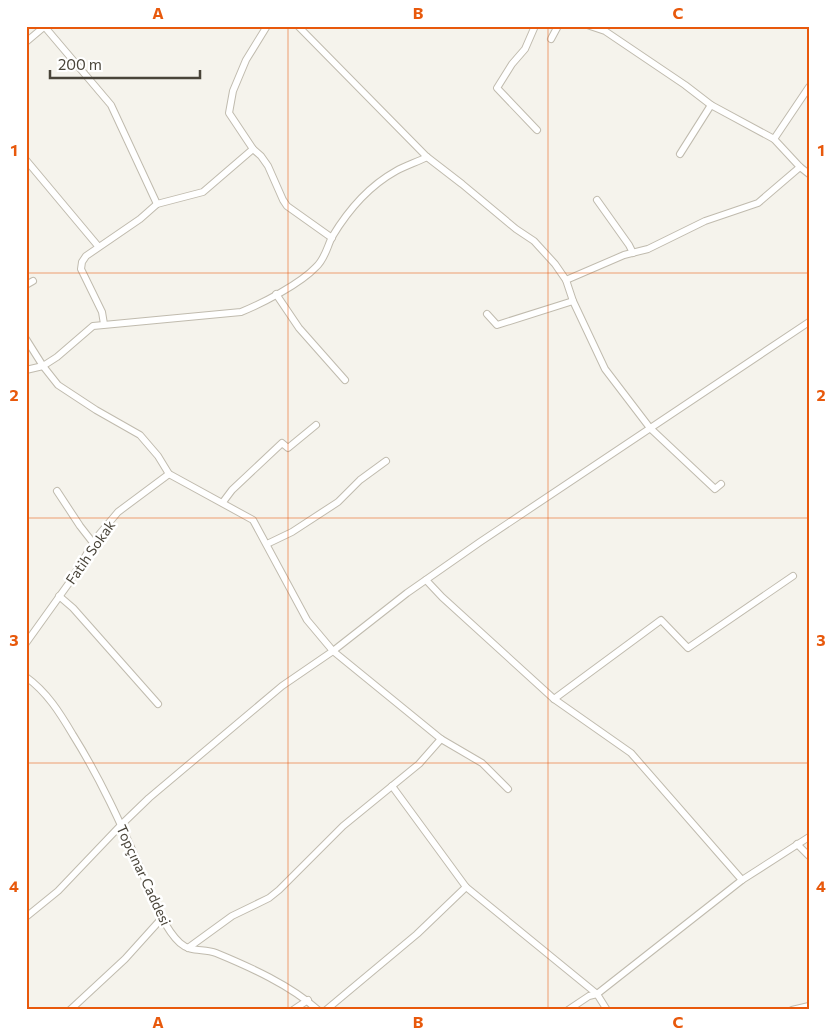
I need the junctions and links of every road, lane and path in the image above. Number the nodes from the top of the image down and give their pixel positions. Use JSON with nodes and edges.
{"nodes":[{"id":1,"x":45,"y":26,"type":"edge"},
{"id":2,"x":267,"y":26,"type":"edge"},
{"id":3,"x":298,"y":26,"type":"edge"},
{"id":4,"x":535,"y":26,"type":"edge"},
{"id":5,"x":558,"y":26,"type":"edge"},
{"id":6,"x":590,"y":26,"type":"edge"},
{"id":7,"x":607,"y":29,"type":"edge"},
{"id":8,"x":551,"y":39,"type":"dead end"},
{"id":9,"x":26,"y":42,"type":"edge"},
{"id":10,"x":809,"y":87,"type":"edge"},
{"id":11,"x":807,"y":95,"type":"edge"},
{"id":12,"x":711,"y":105,"type":"junction"},
{"id":13,"x":537,"y":130,"type":"dead end"},
{"id":14,"x":774,"y":139,"type":"junction"},
{"id":15,"x":252,"y":149,"type":"junction"},
{"id":16,"x":680,"y":154,"type":"dead end"},
{"id":17,"x":427,"y":157,"type":"junction"},
{"id":18,"x":26,"y":160,"type":"edge"},
{"id":19,"x":800,"y":167,"type":"junction"},
{"id":20,"x":809,"y":174,"type":"edge"},
{"id":21,"x":597,"y":200,"type":"dead end"},
{"id":22,"x":157,"y":204,"type":"junction"},
{"id":23,"x":332,"y":238,"type":"junction"},
{"id":24,"x":98,"y":246,"type":"junction"},
{"id":25,"x":632,"y":253,"type":"junction"},
{"id":26,"x":566,"y":280,"type":"junction"},
{"id":27,"x":276,"y":294,"type":"junction"},
{"id":28,"x":573,"y":301,"type":"junction"},
{"id":29,"x":487,"y":314,"type":"dead end"},
{"id":30,"x":809,"y":322,"type":"edge"},
{"id":31,"x":104,"y":324,"type":"junction"},
{"id":32,"x":26,"y":339,"type":"edge"},
{"id":33,"x":43,"y":366,"type":"junction"},
{"id":34,"x":26,"y":370,"type":"edge"},
{"id":35,"x":345,"y":380,"type":"dead end"},
{"id":36,"x":316,"y":425,"type":"dead end"},
{"id":37,"x":650,"y":428,"type":"junction"},
{"id":38,"x":386,"y":461,"type":"dead end"},
{"id":39,"x":169,"y":474,"type":"junction"},
{"id":40,"x":721,"y":484,"type":"dead end"},
{"id":41,"x":57,"y":491,"type":"dead end"},
{"id":42,"x":223,"y":502,"type":"junction"},
{"id":43,"x":94,"y":544,"type":"junction"},
{"id":44,"x":267,"y":544,"type":"junction"},
{"id":45,"x":793,"y":576,"type":"dead end"},
{"id":46,"x":426,"y":580,"type":"junction"},
{"id":47,"x":59,"y":596,"type":"junction"},
{"id":48,"x":26,"y":643,"type":"edge"},
{"id":49,"x":333,"y":651,"type":"junction"},
{"id":50,"x":26,"y":677,"type":"edge"},
{"id":51,"x":554,"y":699,"type":"junction"},
{"id":52,"x":158,"y":704,"type":"dead end"},
{"id":53,"x":441,"y":739,"type":"junction"},
{"id":54,"x":392,"y":786,"type":"junction"},
{"id":55,"x":508,"y":789,"type":"dead end"},
{"id":56,"x":120,"y":824,"type":"junction"},
{"id":57,"x":809,"y":837,"type":"edge"},
{"id":58,"x":797,"y":844,"type":"junction"},
{"id":59,"x":809,"y":856,"type":"edge"},
{"id":60,"x":742,"y":880,"type":"junction"},
{"id":61,"x":466,"y":887,"type":"junction"},
{"id":62,"x":26,"y":917,"type":"edge"},
{"id":63,"x":162,"y":918,"type":"junction"},
{"id":64,"x":188,"y":948,"type":"junction"},
{"id":65,"x":596,"y":994,"type":"junction"},
{"id":66,"x":308,"y":1000,"type":"junction"},
{"id":67,"x":809,"y":1006,"type":"edge"},
{"id":68,"x":70,"y":1010,"type":"edge"},
{"id":69,"x":293,"y":1010,"type":"edge"},
{"id":70,"x":318,"y":1010,"type":"edge"},
{"id":71,"x":326,"y":1010,"type":"edge"},
{"id":72,"x":568,"y":1010,"type":"edge"},
{"id":73,"x":607,"y":1010,"type":"edge"},
{"id":74,"x":792,"y":1010,"type":"edge"}],
"edges":[{"from":1,"to":9,"type":"street"},
{"from":1,"to":22,"type":"street"},
{"from":2,"to":15,"type":"street"},
{"from":3,"to":17,"type":"street"},
{"from":4,"to":13,"type":"street"},
{"from":5,"to":8,"type":"street"},
{"from":6,"to":7,"type":"street"},
{"from":7,"to":12,"type":"street"},
{"from":10,"to":11,"type":"street"},
{"from":11,"to":14,"type":"street"},
{"from":12,"to":14,"type":"street"},
{"from":12,"to":16,"type":"street"},
{"from":14,"to":19,"type":"street"},
{"from":15,"to":22,"type":"street"},
{"from":15,"to":23,"type":"street"},
{"from":17,"to":23,"type":"street"},
{"from":17,"to":26,"type":"street"},
{"from":18,"to":24,"type":"street"},
{"from":19,"to":20,"type":"street"},
{"from":19,"to":25,"type":"street"},
{"from":21,"to":25,"type":"street"},
{"from":22,"to":24,"type":"street"},
{"from":23,"to":27,"type":"street"},
{"from":24,"to":31,"type":"street"},
{"from":25,"to":26,"type":"street"},
{"from":26,"to":28,"type":"street"},
{"from":27,"to":31,"type":"street"},
{"from":27,"to":35,"type":"street"},
{"from":28,"to":29,"type":"street"},
{"from":28,"to":37,"type":"street"},
{"from":30,"to":37,"type":"street"},
{"from":31,"to":33,"type":"street"},
{"from":32,"to":33,"type":"street"},
{"from":33,"to":34,"type":"street"},
{"from":33,"to":39,"type":"street"},
{"from":36,"to":42,"type":"street"},
{"from":37,"to":40,"type":"street"},
{"from":37,"to":46,"type":"street"},
{"from":38,"to":44,"type":"street"},
{"from":39,"to":42,"type":"street"},
{"from":39,"to":43,"type":"street","name":"Fatih Sokak"},
{"from":41,"to":43,"type":"street"},
{"from":42,"to":44,"type":"street"},
{"from":43,"to":47,"type":"street","name":"Fatih Sokak"},
{"from":44,"to":49,"type":"street"},
{"from":45,"to":51,"type":"street"},
{"from":46,"to":49,"type":"street"},
{"from":46,"to":51,"type":"street"},
{"from":47,"to":48,"type":"street","name":"Fatih Sokak"},
{"from":47,"to":52,"type":"street"},
{"from":49,"to":53,"type":"street"},
{"from":49,"to":56,"type":"street"},
{"from":50,"to":56,"type":"street","name":"Topçınar Caddesi"},
{"from":51,"to":60,"type":"street"},
{"from":53,"to":54,"type":"street"},
{"from":53,"to":55,"type":"street"},
{"from":54,"to":61,"type":"street"},
{"from":54,"to":64,"type":"street"},
{"from":56,"to":62,"type":"street"},
{"from":56,"to":63,"type":"street","name":"Topçınar Caddesi"},
{"from":57,"to":58,"type":"street"},
{"from":58,"to":59,"type":"street"},
{"from":58,"to":60,"type":"street"},
{"from":60,"to":65,"type":"street"},
{"from":61,"to":65,"type":"street"},
{"from":61,"to":71,"type":"street"},
{"from":63,"to":64,"type":"street","name":"Topçınar Caddesi"},
{"from":63,"to":68,"type":"street"},
{"from":64,"to":66,"type":"street"},
{"from":65,"to":72,"type":"street"},
{"from":65,"to":73,"type":"street"},
{"from":66,"to":69,"type":"street"},
{"from":66,"to":70,"type":"street"},
{"from":67,"to":74,"type":"street"}]}
